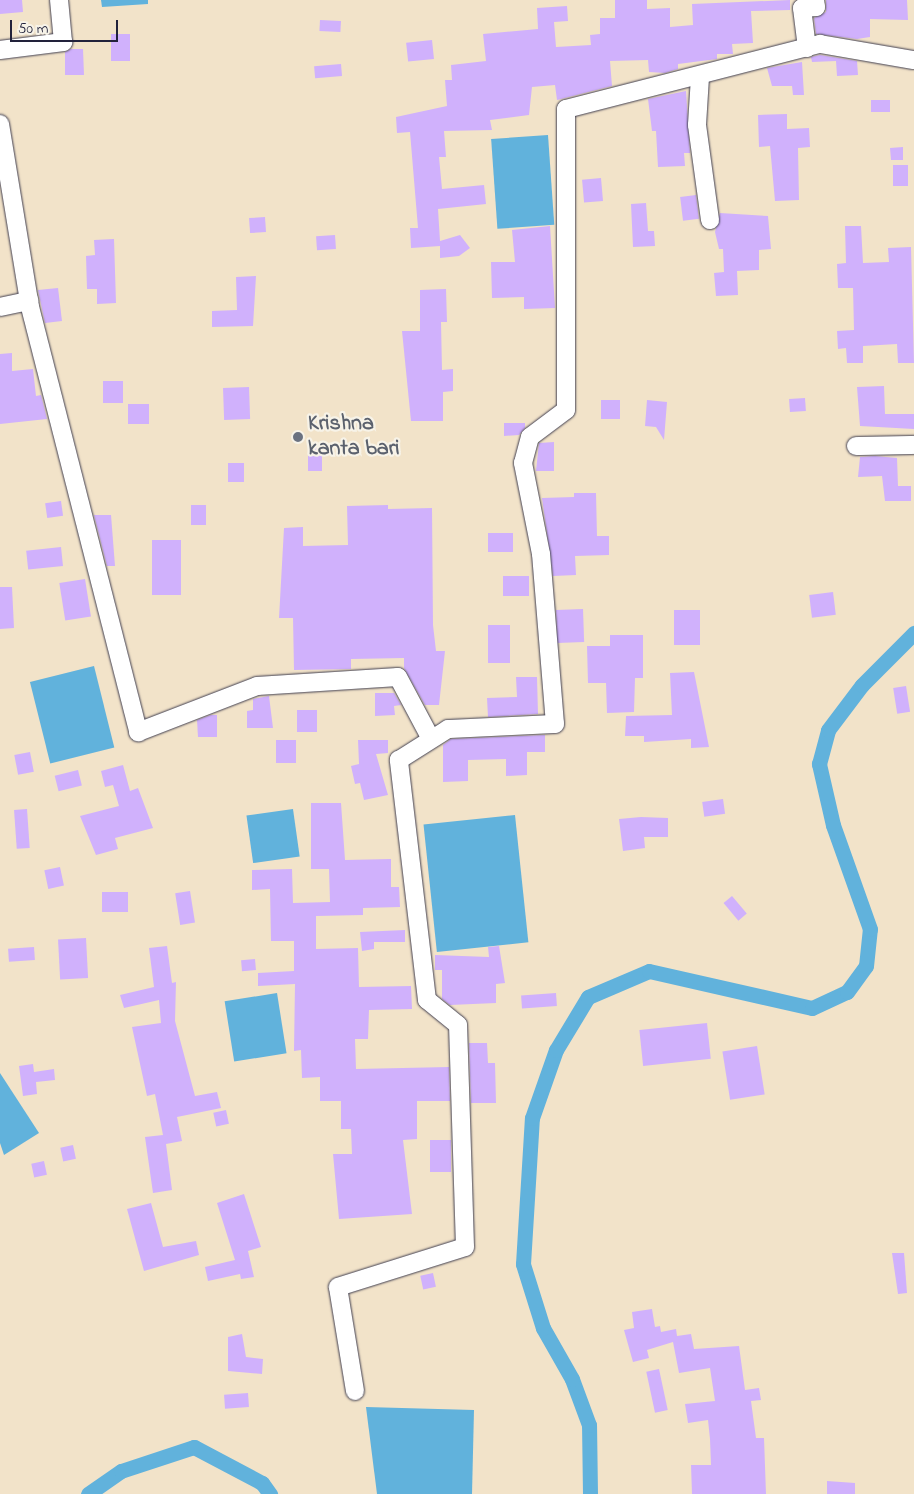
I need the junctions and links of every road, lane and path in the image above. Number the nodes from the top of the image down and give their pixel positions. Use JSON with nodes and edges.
{"nodes":[{"id":1,"x":59,"y":0,"type":"edge"},
{"id":2,"x":815,"y":0,"type":"edge"},
{"id":3,"x":807,"y":48,"type":"junction"},
{"id":4,"x":0,"y":50,"type":"edge"},
{"id":5,"x":914,"y":60,"type":"edge"},
{"id":6,"x":700,"y":77,"type":"junction"},
{"id":7,"x":0,"y":124,"type":"edge"},
{"id":8,"x":710,"y":220,"type":"dead end"},
{"id":9,"x":29,"y":302,"type":"junction"},
{"id":10,"x":0,"y":307,"type":"edge"},
{"id":11,"x":914,"y":445,"type":"edge"},
{"id":12,"x":856,"y":446,"type":"dead end"},
{"id":13,"x":431,"y":739,"type":"junction"},
{"id":14,"x":355,"y":1391,"type":"dead end"}],
"edges":[{"from":1,"to":4,"type":"street"},
{"from":2,"to":3,"type":"street"},
{"from":3,"to":5,"type":"street"},
{"from":3,"to":6,"type":"street"},
{"from":6,"to":8,"type":"street"},
{"from":6,"to":13,"type":"street"},
{"from":7,"to":9,"type":"street"},
{"from":9,"to":10,"type":"street"},
{"from":9,"to":13,"type":"street"},
{"from":11,"to":12,"type":"street"},
{"from":13,"to":14,"type":"street"}]}
